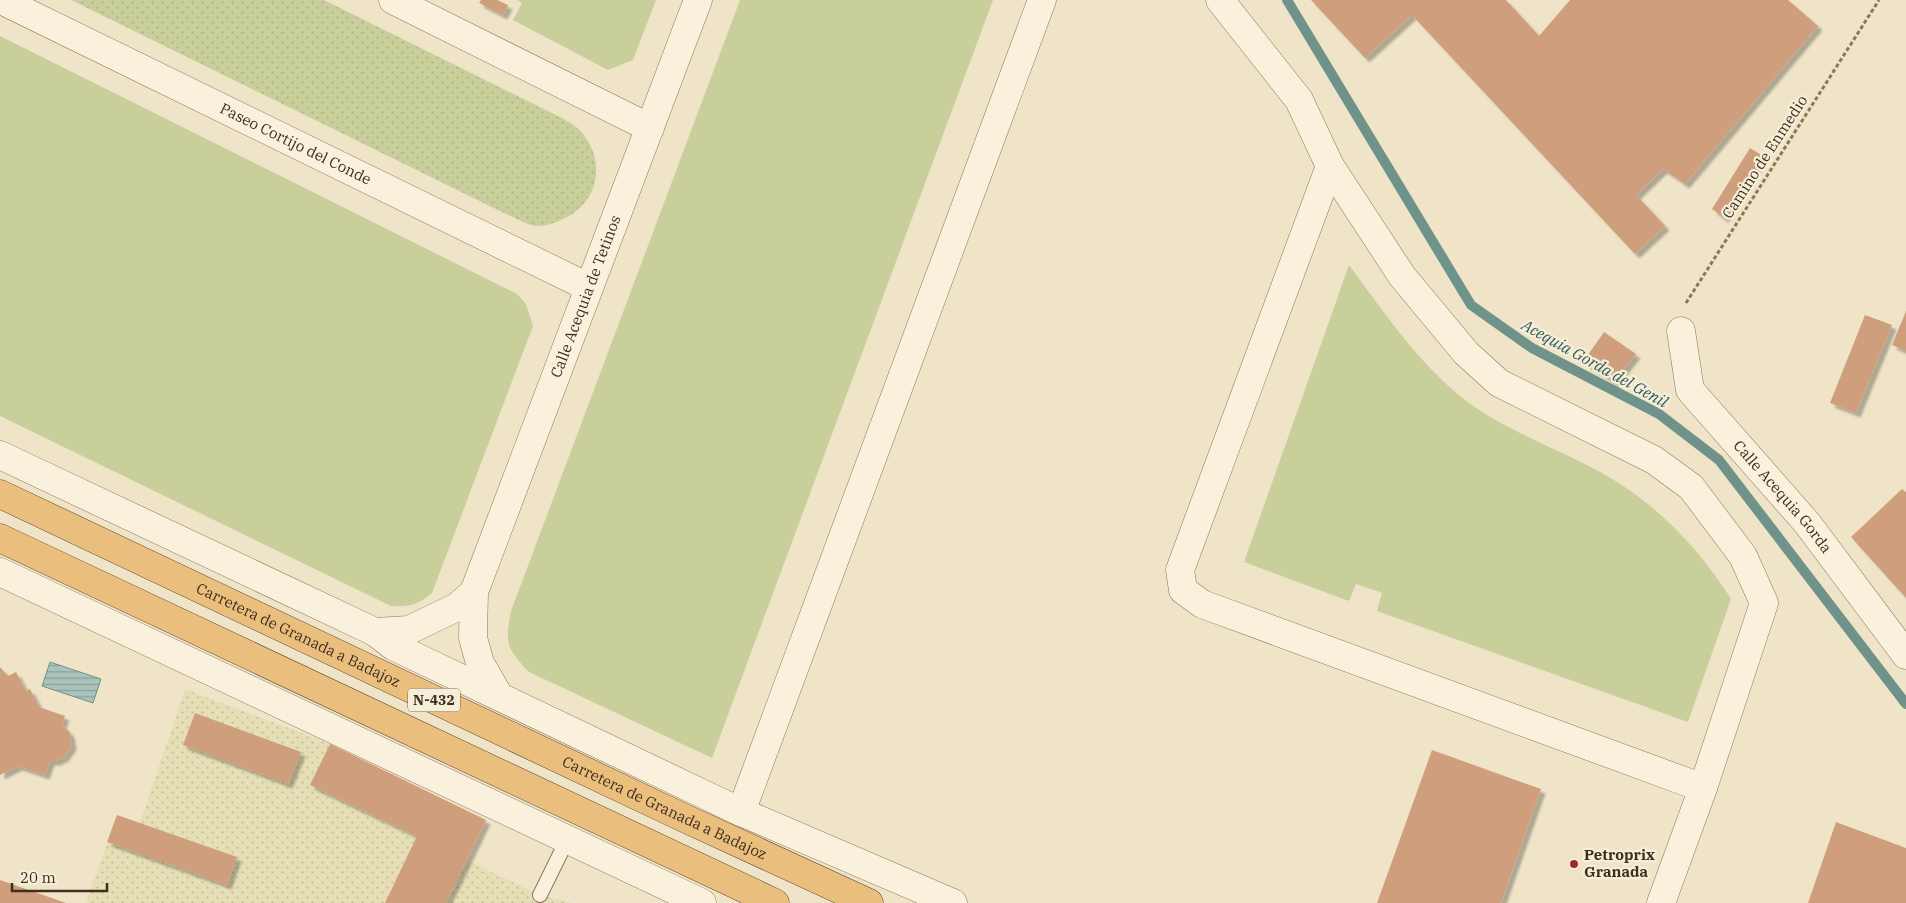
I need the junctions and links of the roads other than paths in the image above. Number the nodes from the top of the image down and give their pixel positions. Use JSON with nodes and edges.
{"nodes":[{"id":1,"x":1,"y":0,"type":"edge"},
{"id":2,"x":393,"y":0,"type":"edge"},
{"id":3,"x":698,"y":0,"type":"edge"},
{"id":4,"x":1042,"y":0,"type":"edge"},
{"id":5,"x":1220,"y":0,"type":"edge"},
{"id":6,"x":650,"y":128,"type":"junction"},
{"id":7,"x":1330,"y":166,"type":"junction"},
{"id":8,"x":588,"y":287,"type":"junction"},
{"id":9,"x":1681,"y":331,"type":"road end"},
{"id":10,"x":0,"y":455,"type":"edge"},
{"id":11,"x":0,"y":494,"type":"edge"},
{"id":12,"x":0,"y":538,"type":"edge"},
{"id":13,"x":0,"y":572,"type":"edge"},
{"id":14,"x":474,"y":592,"type":"junction"},
{"id":15,"x":375,"y":632,"type":"junction"},
{"id":16,"x":1906,"y":655,"type":"edge"},
{"id":17,"x":499,"y":696,"type":"junction"},
{"id":18,"x":1703,"y":788,"type":"junction"},
{"id":19,"x":741,"y":812,"type":"junction"},
{"id":20,"x":566,"y":840,"type":"junction"},
{"id":21,"x":540,"y":895,"type":"dead end"},
{"id":22,"x":702,"y":903,"type":"edge"},
{"id":23,"x":775,"y":903,"type":"edge"},
{"id":24,"x":869,"y":903,"type":"edge"},
{"id":25,"x":953,"y":903,"type":"edge"},
{"id":26,"x":1661,"y":903,"type":"edge"}],
"edges":[{"from":1,"to":8,"type":"street","name":"Paseo Cortijo del Conde"},
{"from":2,"to":6,"type":"street"},
{"from":3,"to":6,"type":"street","name":"Calle Acequia de Tetinos"},
{"from":4,"to":19,"type":"street"},
{"from":5,"to":7,"type":"street"},
{"from":6,"to":8,"type":"street","name":"Calle Acequia de Tetinos"},
{"from":7,"to":18,"type":"street"},
{"from":7,"to":18,"type":"street"},
{"from":8,"to":14,"type":"street","name":"Calle Acequia de Tetinos"},
{"from":9,"to":16,"type":"street","name":"Calle Acequia Gorda"},
{"from":10,"to":15,"type":"street"},
{"from":11,"to":24,"type":"highway","name":"Carretera de Granada a Badajoz","number":"N-432"},
{"from":12,"to":23,"type":"highway","number":"N-432"},
{"from":13,"to":20,"type":"street"},
{"from":14,"to":15,"type":"street"},
{"from":14,"to":17,"type":"street","name":"Calle Acequia de Tetinos"},
{"from":15,"to":17,"type":"street"},
{"from":17,"to":19,"type":"street"},
{"from":18,"to":26,"type":"street"},
{"from":19,"to":25,"type":"street"},
{"from":20,"to":21,"type":"lane"},
{"from":20,"to":22,"type":"street"}]}
